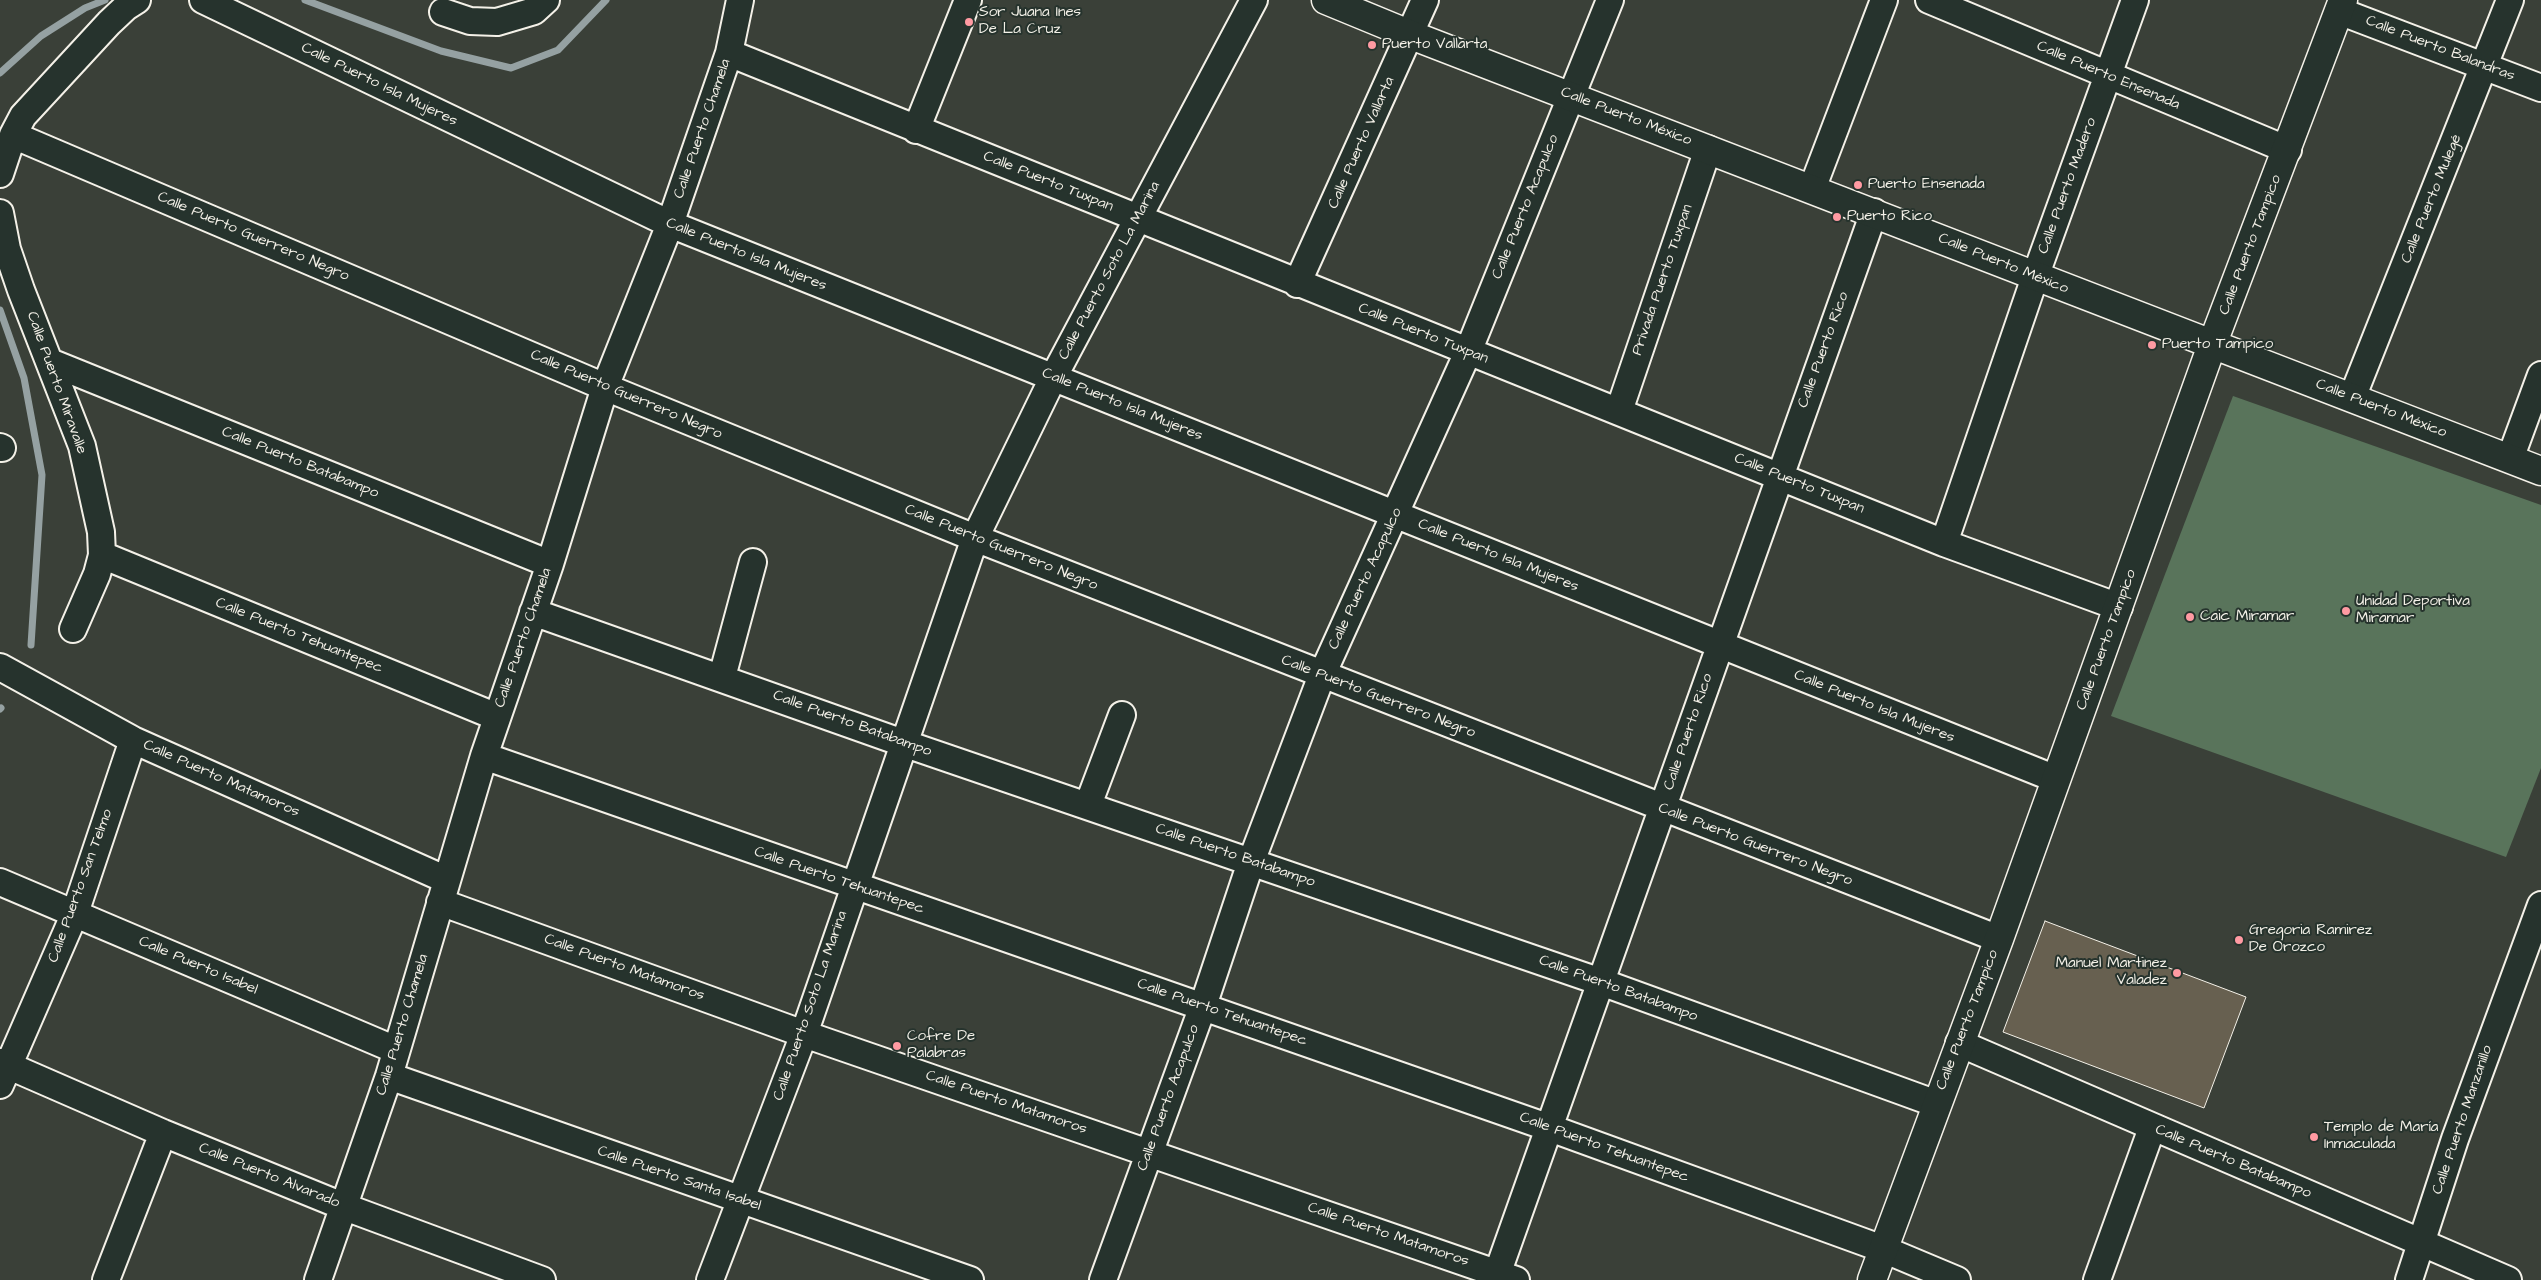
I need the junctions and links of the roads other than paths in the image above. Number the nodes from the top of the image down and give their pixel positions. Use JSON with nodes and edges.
{"nodes":[{"id":1,"x":137,"y":0,"type":"edge"},
{"id":2,"x":203,"y":0,"type":"edge"},
{"id":3,"x":546,"y":0,"type":"edge"},
{"id":4,"x":740,"y":0,"type":"edge"},
{"id":5,"x":968,"y":0,"type":"edge"},
{"id":6,"x":1254,"y":0,"type":"edge"},
{"id":7,"x":1326,"y":0,"type":"edge"},
{"id":8,"x":1425,"y":0,"type":"edge"},
{"id":9,"x":1610,"y":0,"type":"edge"},
{"id":10,"x":1884,"y":0,"type":"edge"},
{"id":11,"x":1929,"y":0,"type":"edge"},
{"id":12,"x":2135,"y":0,"type":"edge"},
{"id":13,"x":2510,"y":0,"type":"edge"},
{"id":14,"x":2341,"y":6,"type":"edge"},
{"id":15,"x":443,"y":12,"type":"dead end"},
{"id":16,"x":1411,"y":35,"type":"junction"},
{"id":17,"x":729,"y":53,"type":"junction"},
{"id":18,"x":2485,"y":67,"type":"junction"},
{"id":19,"x":2107,"y":76,"type":"junction"},
{"id":20,"x":2541,"y":88,"type":"edge"},
{"id":21,"x":1570,"y":96,"type":"junction"},
{"id":22,"x":916,"y":130,"type":"junction"},
{"id":23,"x":13,"y":135,"type":"junction"},
{"id":24,"x":1708,"y":149,"type":"junction"},
{"id":25,"x":2288,"y":150,"type":"junction"},
{"id":26,"x":0,"y":174,"type":"edge"},
{"id":27,"x":1812,"y":188,"type":"junction"},
{"id":28,"x":1874,"y":212,"type":"junction"},
{"id":29,"x":0,"y":213,"type":"edge"},
{"id":30,"x":1138,"y":218,"type":"junction"},
{"id":31,"x":670,"y":224,"type":"junction"},
{"id":32,"x":2035,"y":277,"type":"junction"},
{"id":33,"x":1298,"y":284,"type":"junction"},
{"id":34,"x":2212,"y":345,"type":"junction"},
{"id":35,"x":1468,"y":352,"type":"junction"},
{"id":36,"x":50,"y":362,"type":"junction"},
{"id":37,"x":2541,"y":375,"type":"edge"},
{"id":38,"x":1053,"y":378,"type":"junction"},
{"id":39,"x":605,"y":387,"type":"junction"},
{"id":40,"x":2352,"y":398,"type":"junction"},
{"id":41,"x":1619,"y":411,"type":"junction"},
{"id":42,"x":2510,"y":459,"type":"junction"},
{"id":43,"x":2541,"y":471,"type":"edge"},
{"id":44,"x":1779,"y":475,"type":"junction"},
{"id":45,"x":1396,"y":514,"type":"junction"},
{"id":46,"x":975,"y":538,"type":"junction"},
{"id":47,"x":1944,"y":543,"type":"junction"},
{"id":48,"x":102,"y":555,"type":"junction"},
{"id":49,"x":753,"y":562,"type":"dead end"},
{"id":50,"x":550,"y":564,"type":"junction"},
{"id":51,"x":2119,"y":607,"type":"junction"},
{"id":52,"x":533,"y":612,"type":"junction"},
{"id":53,"x":73,"y":629,"type":"dead end"},
{"id":54,"x":1719,"y":646,"type":"junction"},
{"id":55,"x":0,"y":667,"type":"edge"},
{"id":56,"x":1322,"y":675,"type":"junction"},
{"id":57,"x":722,"y":677,"type":"junction"},
{"id":58,"x":1122,"y":715,"type":"dead end"},
{"id":59,"x":497,"y":717,"type":"junction"},
{"id":60,"x":133,"y":740,"type":"junction"},
{"id":61,"x":903,"y":743,"type":"junction"},
{"id":62,"x":484,"y":756,"type":"junction"},
{"id":63,"x":2056,"y":779,"type":"junction"},
{"id":64,"x":1088,"y":805,"type":"junction"},
{"id":65,"x":1662,"y":809,"type":"junction"},
{"id":66,"x":1251,"y":862,"type":"junction"},
{"id":67,"x":0,"y":882,"type":"edge"},
{"id":68,"x":853,"y":886,"type":"junction"},
{"id":69,"x":443,"y":891,"type":"junction"},
{"id":70,"x":2541,"y":905,"type":"edge"},
{"id":71,"x":75,"y":912,"type":"junction"},
{"id":72,"x":1999,"y":939,"type":"junction"},
{"id":73,"x":1601,"y":982,"type":"junction"},
{"id":74,"x":1203,"y":1006,"type":"junction"},
{"id":75,"x":804,"y":1034,"type":"junction"},
{"id":76,"x":1959,"y":1043,"type":"junction"},
{"id":77,"x":396,"y":1050,"type":"junction"},
{"id":78,"x":3,"y":1071,"type":"edge"},
{"id":79,"x":389,"y":1076,"type":"junction"},
{"id":80,"x":1937,"y":1104,"type":"junction"},
{"id":81,"x":1550,"y":1128,"type":"junction"},
{"id":82,"x":2152,"y":1128,"type":"junction"},
{"id":83,"x":163,"y":1133,"type":"junction"},
{"id":84,"x":1150,"y":1152,"type":"junction"},
{"id":85,"x":742,"y":1201,"type":"junction"},
{"id":86,"x":345,"y":1207,"type":"junction"},
{"id":87,"x":2421,"y":1243,"type":"junction"},
{"id":88,"x":1883,"y":1249,"type":"junction"},
{"id":89,"x":515,"y":1275,"type":"edge"},
{"id":90,"x":1502,"y":1278,"type":"edge"},
{"id":91,"x":106,"y":1280,"type":"edge"},
{"id":92,"x":318,"y":1280,"type":"edge"},
{"id":93,"x":542,"y":1280,"type":"edge"},
{"id":94,"x":710,"y":1280,"type":"edge"},
{"id":95,"x":970,"y":1280,"type":"edge"},
{"id":96,"x":1103,"y":1280,"type":"edge"},
{"id":97,"x":1872,"y":1280,"type":"edge"},
{"id":98,"x":1957,"y":1280,"type":"edge"},
{"id":99,"x":2097,"y":1280,"type":"edge"},
{"id":100,"x":2409,"y":1280,"type":"edge"},
{"id":101,"x":2508,"y":1280,"type":"edge"}],
"edges":[{"from":1,"to":23,"type":"street"},
{"from":2,"to":31,"type":"street","name":"Calle Puerto Isla Mujeres"},
{"from":3,"to":15,"type":"street"},
{"from":4,"to":17,"type":"street","name":"Calle Puerto Chamela"},
{"from":5,"to":22,"type":"street"},
{"from":6,"to":30,"type":"street","name":"Calle Puerto Soto La Marina"},
{"from":7,"to":16,"type":"street","name":"Calle Puerto México"},
{"from":8,"to":16,"type":"street","name":"Calle Puerto Vallarta"},
{"from":9,"to":21,"type":"street","name":"Calle Puerto Acapulco"},
{"from":10,"to":27,"type":"street"},
{"from":11,"to":19,"type":"street","name":"Calle Puerto Ensenada"},
{"from":12,"to":19,"type":"street","name":"Calle Puerto Madero"},
{"from":13,"to":18,"type":"street","name":"Calle Puerto Mulegé"},
{"from":14,"to":18,"type":"street","name":"Calle Puerto Balandras"},
{"from":14,"to":25,"type":"street","name":"Calle Puerto Tampico"},
{"from":16,"to":21,"type":"street","name":"Calle Puerto México"},
{"from":16,"to":33,"type":"street","name":"Calle Puerto Vallarta"},
{"from":17,"to":22,"type":"street","name":"Calle Puerto Tuxpan"},
{"from":17,"to":31,"type":"street","name":"Calle Puerto Chamela"},
{"from":18,"to":20,"type":"street","name":"Calle Puerto Balandras"},
{"from":18,"to":40,"type":"street","name":"Calle Puerto Mulegé"},
{"from":19,"to":25,"type":"street","name":"Calle Puerto Ensenada"},
{"from":19,"to":32,"type":"street","name":"Calle Puerto Madero"},
{"from":21,"to":24,"type":"street","name":"Calle Puerto México"},
{"from":21,"to":35,"type":"street","name":"Calle Puerto Acapulco"},
{"from":22,"to":30,"type":"street","name":"Calle Puerto Tuxpan"},
{"from":23,"to":26,"type":"street"},
{"from":23,"to":39,"type":"street","name":"Calle Puerto Guerrero Negro"},
{"from":24,"to":27,"type":"street","name":"Calle Puerto México"},
{"from":24,"to":41,"type":"street","name":"Privada Puerto Tuxpan"},
{"from":25,"to":34,"type":"street","name":"Calle Puerto Tampico"},
{"from":27,"to":28,"type":"street","name":"Calle Puerto México"},
{"from":28,"to":32,"type":"street","name":"Calle Puerto México"},
{"from":28,"to":44,"type":"street","name":"Calle Puerto Rico"},
{"from":29,"to":36,"type":"street","name":"Calle Puerto Miravalle"},
{"from":30,"to":33,"type":"street","name":"Calle Puerto Tuxpan"},
{"from":30,"to":38,"type":"street","name":"Calle Puerto Soto La Marina"},
{"from":31,"to":38,"type":"street","name":"Calle Puerto Isla Mujeres"},
{"from":31,"to":39,"type":"street","name":"Calle Puerto Chamela"},
{"from":32,"to":34,"type":"street","name":"Calle Puerto México"},
{"from":32,"to":47,"type":"street","name":"Calle Puerto Madero"},
{"from":33,"to":35,"type":"street","name":"Calle Puerto Tuxpan"},
{"from":34,"to":40,"type":"street","name":"Calle Puerto México"},
{"from":34,"to":51,"type":"street","name":"Calle Puerto Tampico"},
{"from":35,"to":41,"type":"street","name":"Calle Puerto Tuxpan"},
{"from":35,"to":45,"type":"street","name":"Calle Puerto Acapulco"},
{"from":36,"to":48,"type":"street","name":"Calle Puerto Miravalle"},
{"from":36,"to":50,"type":"street","name":"Calle Puerto Batabampo"},
{"from":37,"to":42,"type":"street"},
{"from":38,"to":45,"type":"street","name":"Calle Puerto Isla Mujeres"},
{"from":38,"to":46,"type":"street","name":"Calle Puerto Soto La Marina"},
{"from":39,"to":46,"type":"street","name":"Calle Puerto Guerrero Negro"},
{"from":39,"to":50,"type":"street","name":"Calle Puerto Chamela"},
{"from":40,"to":42,"type":"street","name":"Calle Puerto México"},
{"from":41,"to":44,"type":"street","name":"Calle Puerto Tuxpan"},
{"from":42,"to":43,"type":"street","name":"Calle Puerto México"},
{"from":44,"to":47,"type":"street","name":"Calle Puerto Tuxpan"},
{"from":44,"to":54,"type":"street","name":"Calle Puerto Rico"},
{"from":45,"to":54,"type":"street","name":"Calle Puerto Isla Mujeres"},
{"from":45,"to":56,"type":"street","name":"Calle Puerto Acapulco"},
{"from":46,"to":56,"type":"street","name":"Calle Puerto Guerrero Negro"},
{"from":46,"to":61,"type":"street","name":"Calle Puerto Soto La Marina"},
{"from":47,"to":51,"type":"street","name":"Calle Puerto Tuxpan"},
{"from":48,"to":53,"type":"street","name":"Calle Puerto Miravalle"},
{"from":48,"to":59,"type":"street","name":"Calle Puerto Tehuantepec"},
{"from":49,"to":57,"type":"street"},
{"from":50,"to":52,"type":"street","name":"Calle Puerto Chamela"},
{"from":51,"to":63,"type":"street","name":"Calle Puerto Tampico"},
{"from":52,"to":57,"type":"street","name":"Calle Puerto Batabampo"},
{"from":52,"to":59,"type":"street","name":"Calle Puerto Chamela"},
{"from":54,"to":63,"type":"street","name":"Calle Puerto Isla Mujeres"},
{"from":54,"to":65,"type":"street","name":"Calle Puerto Rico"},
{"from":55,"to":60,"type":"street","name":"Calle Puerto Matamoros"},
{"from":56,"to":65,"type":"street","name":"Calle Puerto Guerrero Negro"},
{"from":56,"to":66,"type":"street","name":"Calle Puerto Acapulco"},
{"from":57,"to":61,"type":"street","name":"Calle Puerto Batabampo"},
{"from":58,"to":64,"type":"street"},
{"from":59,"to":62,"type":"street","name":"Calle Puerto Chamela"},
{"from":60,"to":69,"type":"street","name":"Calle Puerto Matamoros"},
{"from":60,"to":71,"type":"street","name":"Calle Puerto San Telmo"},
{"from":61,"to":64,"type":"street","name":"Calle Puerto Batabampo"},
{"from":61,"to":68,"type":"street","name":"Calle Puerto Soto La Marina"},
{"from":62,"to":68,"type":"street","name":"Calle Puerto Tehuantepec"},
{"from":62,"to":69,"type":"street","name":"Calle Puerto Chamela"},
{"from":63,"to":72,"type":"street","name":"Calle Puerto Tampico"},
{"from":64,"to":66,"type":"street","name":"Calle Puerto Batabampo"},
{"from":65,"to":72,"type":"street","name":"Calle Puerto Guerrero Negro"},
{"from":65,"to":73,"type":"street","name":"Calle Puerto Rico"},
{"from":66,"to":73,"type":"street","name":"Calle Puerto Batabampo"},
{"from":66,"to":74,"type":"street","name":"Calle Puerto Acapulco"},
{"from":67,"to":71,"type":"street","name":"Calle Puerto Isabel"},
{"from":68,"to":74,"type":"street","name":"Calle Puerto Tehuantepec"},
{"from":68,"to":75,"type":"street","name":"Calle Puerto Soto La Marina"},
{"from":69,"to":75,"type":"street","name":"Calle Puerto Matamoros"},
{"from":69,"to":77,"type":"street","name":"Calle Puerto Chamela"},
{"from":70,"to":87,"type":"street","name":"Calle Puerto Manzanillo"},
{"from":71,"to":77,"type":"street","name":"Calle Puerto Isabel"},
{"from":71,"to":78,"type":"street","name":"Calle Puerto San Telmo"},
{"from":72,"to":76,"type":"street","name":"Calle Puerto Tampico"},
{"from":73,"to":80,"type":"street","name":"Calle Puerto Batabampo"},
{"from":73,"to":81,"type":"street","name":"Calle Puerto Rico"},
{"from":74,"to":81,"type":"street","name":"Calle Puerto Tehuantepec"},
{"from":74,"to":84,"type":"street","name":"Calle Puerto Acapulco"},
{"from":75,"to":84,"type":"street","name":"Calle Puerto Matamoros"},
{"from":75,"to":85,"type":"street","name":"Calle Puerto Soto La Marina"},
{"from":76,"to":80,"type":"street","name":"Calle Puerto Tampico"},
{"from":76,"to":82,"type":"street","name":"Calle Puerto Batabampo"},
{"from":77,"to":79,"type":"street","name":"Calle Puerto Chamela"},
{"from":78,"to":83,"type":"street","name":"Calle Puerto Alvarado"},
{"from":79,"to":85,"type":"street","name":"Calle Puerto Santa Isabel"},
{"from":79,"to":86,"type":"street","name":"Calle Puerto Chamela"},
{"from":80,"to":88,"type":"street","name":"Calle Puerto Tampico"},
{"from":81,"to":88,"type":"street","name":"Calle Puerto Tehuantepec"},
{"from":81,"to":90,"type":"street","name":"Calle Puerto Rico"},
{"from":82,"to":87,"type":"street","name":"Calle Puerto Batabampo"},
{"from":82,"to":99,"type":"street"},
{"from":83,"to":86,"type":"street","name":"Calle Puerto Alvarado"},
{"from":83,"to":91,"type":"street"},
{"from":84,"to":90,"type":"street","name":"Calle Puerto Matamoros"},
{"from":84,"to":96,"type":"street","name":"Calle Puerto Acapulco"},
{"from":85,"to":94,"type":"street","name":"Calle Puerto Soto La Marina"},
{"from":85,"to":95,"type":"street","name":"Calle Puerto Santa Isabel"},
{"from":86,"to":89,"type":"street","name":"Calle Puerto Alvarado"},
{"from":86,"to":92,"type":"street","name":"Calle Puerto Chamela"},
{"from":87,"to":100,"type":"street","name":"Calle Puerto Manzanillo"},
{"from":87,"to":101,"type":"street","name":"Calle Puerto Batabampo"},
{"from":88,"to":97,"type":"street","name":"Calle Puerto Tampico"},
{"from":88,"to":98,"type":"street","name":"Calle Puerto Tehuantepec"},
{"from":89,"to":93,"type":"street","name":"Calle Puerto Alvarado"}]}
